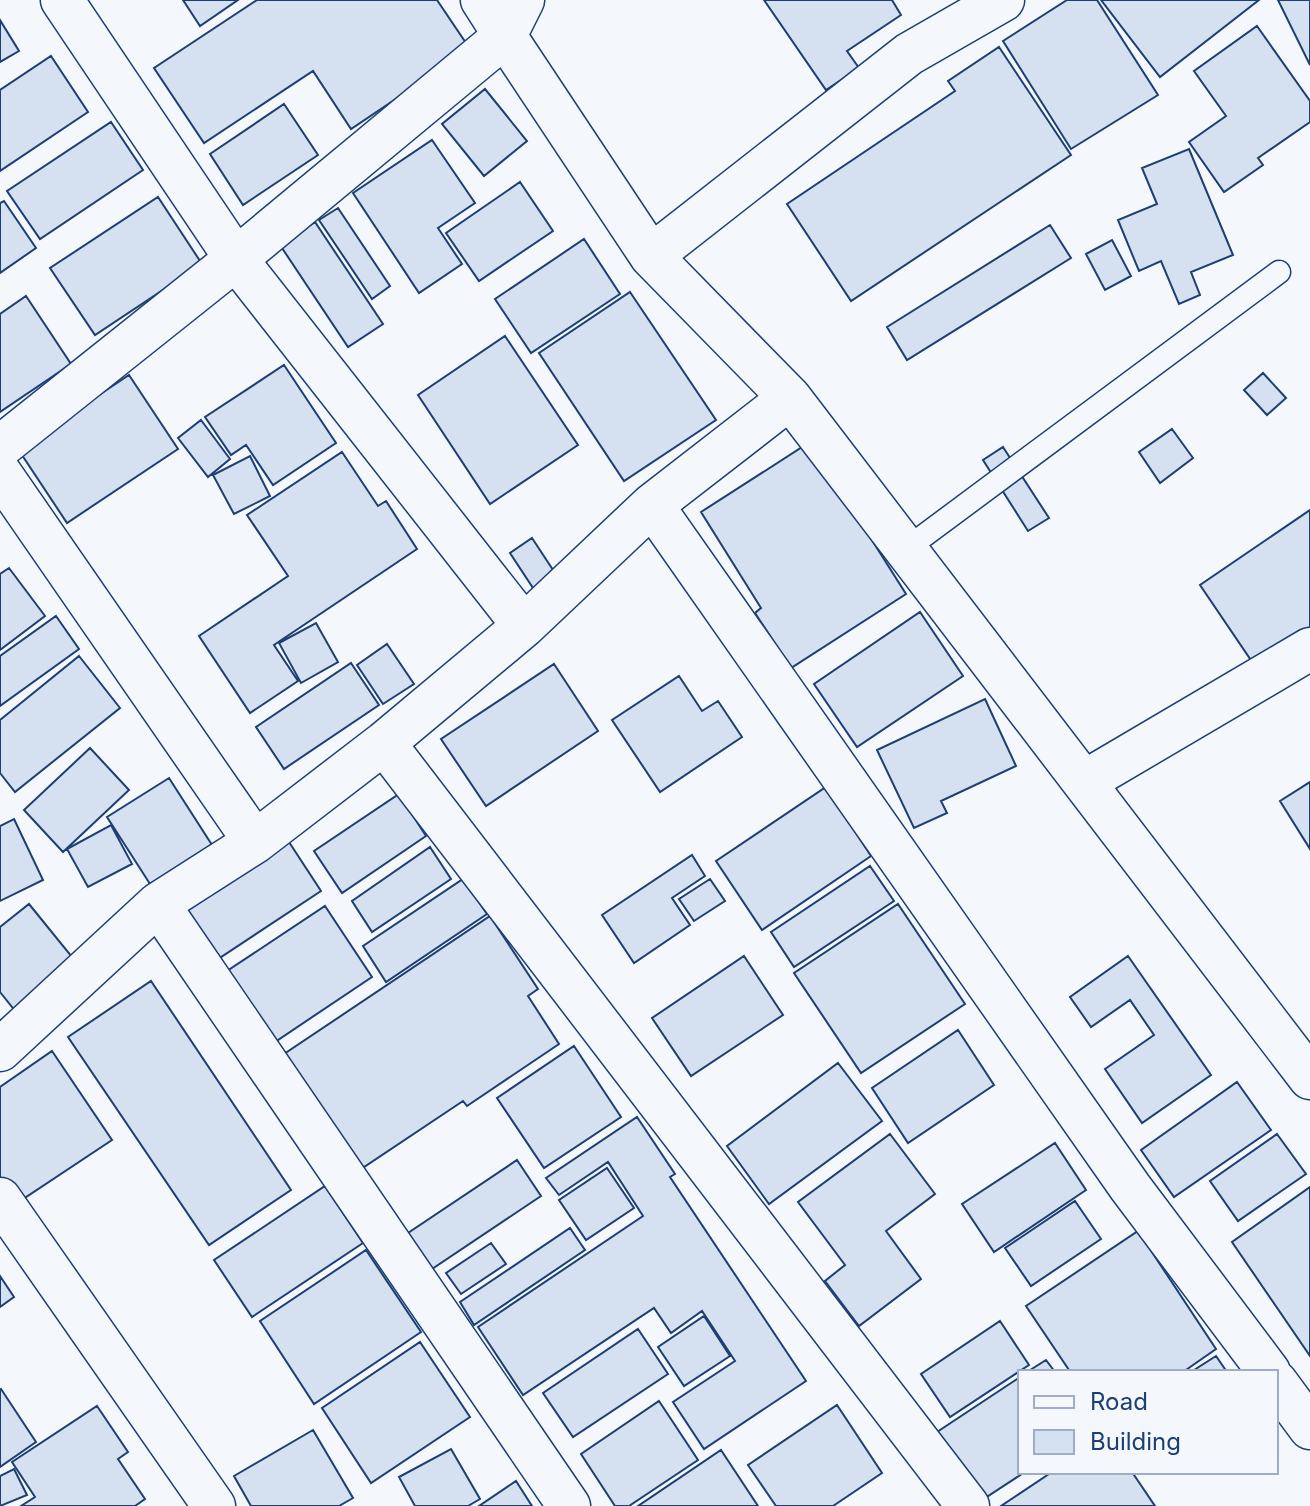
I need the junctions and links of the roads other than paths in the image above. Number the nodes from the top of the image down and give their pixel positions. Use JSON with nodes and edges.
{"nodes":[{"id":1,"x":62,"y":0,"type":"edge"},
{"id":2,"x":482,"y":0,"type":"edge"},
{"id":3,"x":1003,"y":0,"type":"edge"},
{"id":4,"x":514,"y":18,"type":"edge"},
{"id":5,"x":651,"y":256,"type":"junction"},
{"id":6,"x":236,"y":259,"type":"junction"},
{"id":7,"x":1279,"y":272,"type":"dead end"},
{"id":8,"x":790,"y":398,"type":"junction"},
{"id":9,"x":0,"y":447,"type":"edge"},
{"id":10,"x":0,"y":473,"type":"edge"},
{"id":11,"x":652,"y":505,"type":"junction"},
{"id":12,"x":906,"y":549,"type":"junction"},
{"id":13,"x":524,"y":626,"type":"junction"},
{"id":14,"x":1310,"y":649,"type":"edge"},
{"id":15,"x":384,"y":743,"type":"junction"},
{"id":16,"x":1084,"y":782,"type":"junction"},
{"id":17,"x":255,"y":842,"type":"junction"},
{"id":18,"x":158,"y":904,"type":"junction"},
{"id":19,"x":0,"y":1050,"type":"edge"},
{"id":20,"x":1310,"y":1078,"type":"edge"},
{"id":21,"x":0,"y":1199,"type":"edge"},
{"id":22,"x":1267,"y":1370,"type":"edge"},
{"id":23,"x":1278,"y":1385,"type":"edge"},
{"id":24,"x":1310,"y":1428,"type":"edge"},
{"id":25,"x":214,"y":1506,"type":"edge"},
{"id":26,"x":569,"y":1506,"type":"edge"},
{"id":27,"x":968,"y":1506,"type":"edge"}],
"edges":[{"from":1,"to":6,"type":"street"},
{"from":2,"to":4,"type":"street"},
{"from":3,"to":5,"type":"street"},
{"from":4,"to":5,"type":"street"},
{"from":4,"to":6,"type":"street"},
{"from":5,"to":8,"type":"street"},
{"from":6,"to":9,"type":"street"},
{"from":6,"to":13,"type":"street"},
{"from":7,"to":12,"type":"lane"},
{"from":8,"to":11,"type":"street"},
{"from":8,"to":12,"type":"street"},
{"from":10,"to":17,"type":"street"},
{"from":11,"to":13,"type":"street"},
{"from":11,"to":22,"type":"street"},
{"from":12,"to":16,"type":"street"},
{"from":13,"to":15,"type":"street"},
{"from":14,"to":16,"type":"street"},
{"from":15,"to":17,"type":"street"},
{"from":15,"to":27,"type":"street"},
{"from":16,"to":20,"type":"street"},
{"from":17,"to":18,"type":"street"},
{"from":18,"to":19,"type":"street"},
{"from":18,"to":26,"type":"street"},
{"from":21,"to":25,"type":"street"},
{"from":23,"to":24,"type":"street"}]}
